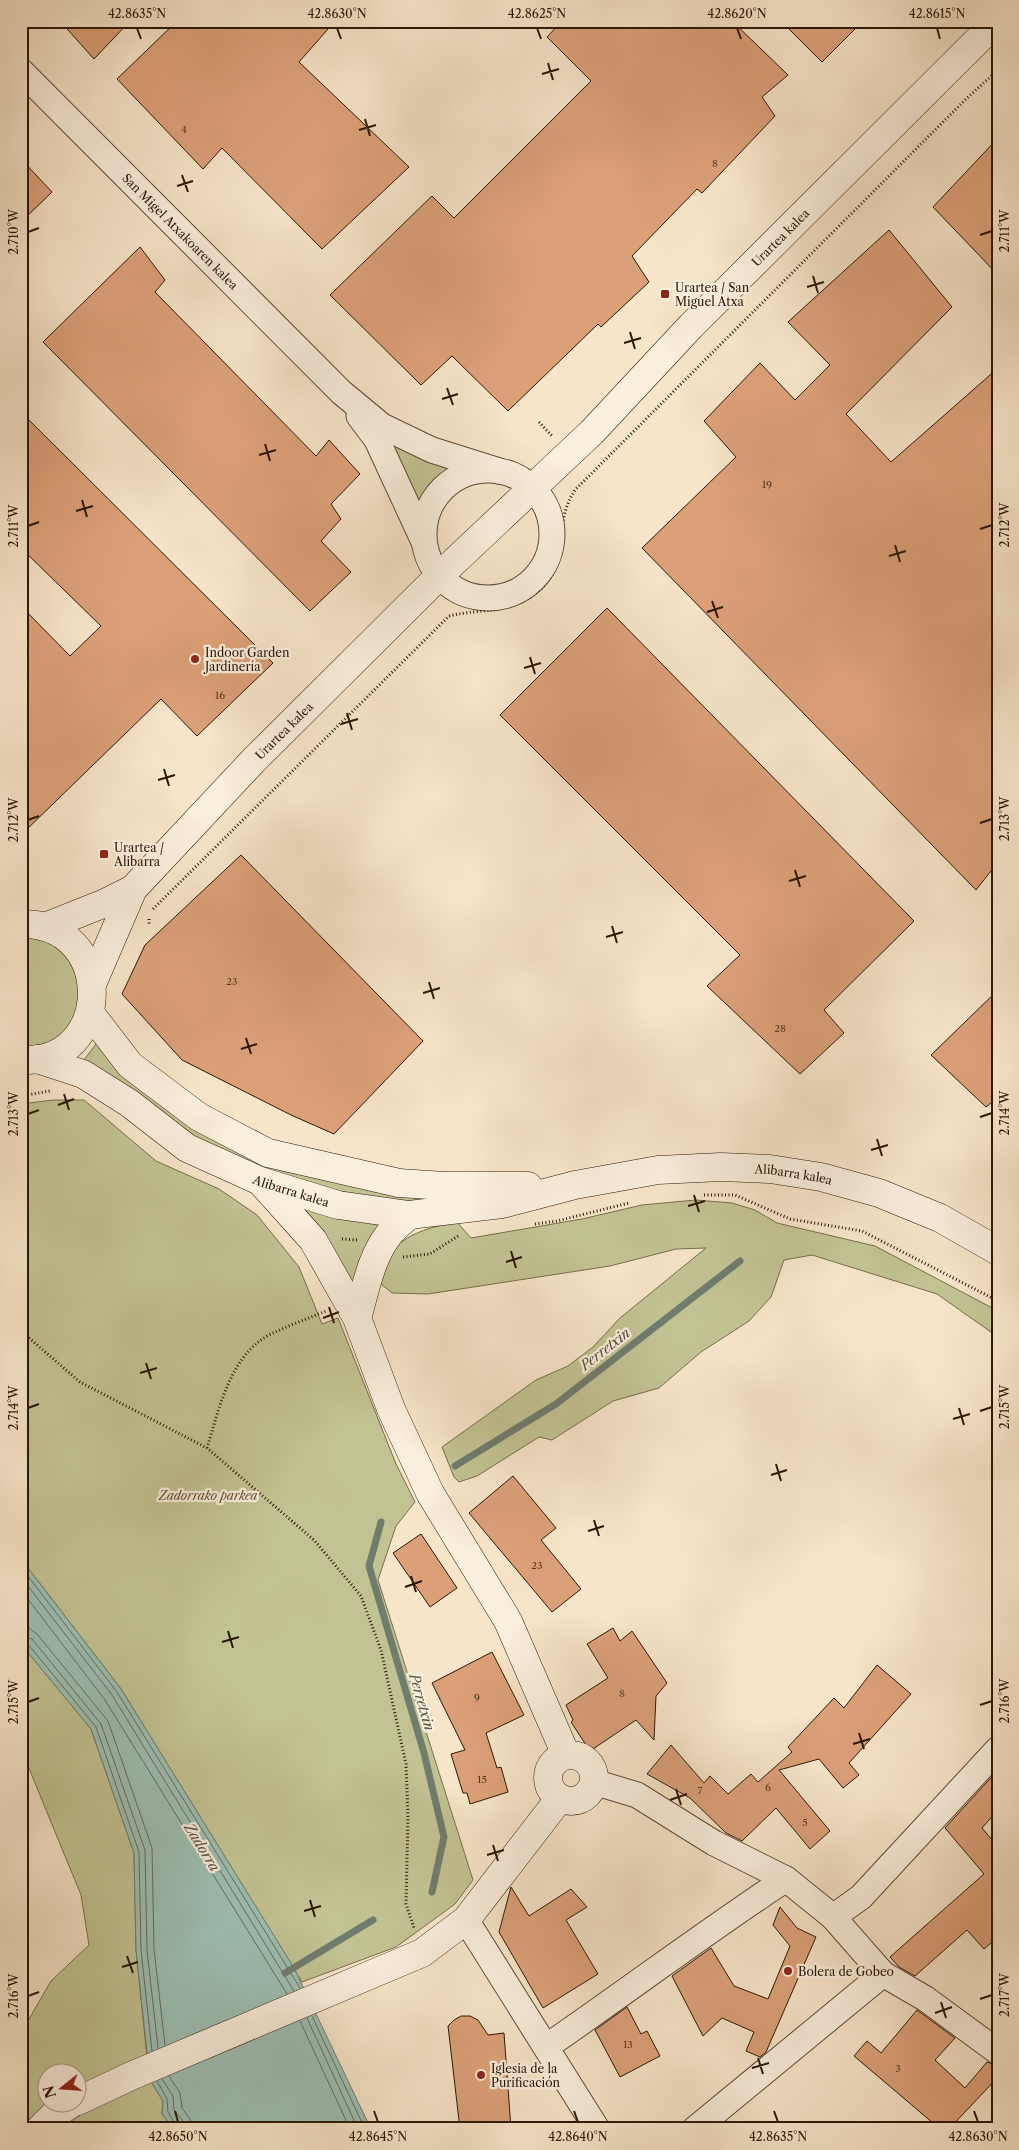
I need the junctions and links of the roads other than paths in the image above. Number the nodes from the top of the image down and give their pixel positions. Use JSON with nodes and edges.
{"nodes":[{"id":1,"x":991,"y":28,"type":"edge"},
{"id":2,"x":21,"y":71,"type":"edge"},
{"id":3,"x":342,"y":392,"type":"junction"},
{"id":4,"x":499,"y":471,"type":"junction"},
{"id":5,"x":533,"y":487,"type":"junction"},
{"id":6,"x":425,"y":544,"type":"junction"},
{"id":7,"x":439,"y":576,"type":"junction"},
{"id":8,"x":132,"y":889,"type":"junction"},
{"id":9,"x":33,"y":926,"type":"edge"},
{"id":10,"x":93,"y":982,"type":"junction"},
{"id":11,"x":90,"y":1013,"type":"junction"},
{"id":12,"x":29,"y":1060,"type":"edge"},
{"id":13,"x":260,"y":1181,"type":"junction"},
{"id":14,"x":575,"y":1185,"type":"junction"},
{"id":15,"x":409,"y":1215,"type":"junction"},
{"id":16,"x":998,"y":1251,"type":"edge"},
{"id":17,"x":352,"y":1309,"type":"junction"},
{"id":18,"x":998,"y":1749,"type":"edge"},
{"id":19,"x":566,"y":1755,"type":"junction"},
{"id":20,"x":594,"y":1782,"type":"junction"},
{"id":21,"x":560,"y":1798,"type":"junction"},
{"id":22,"x":786,"y":1879,"type":"junction"},
{"id":23,"x":833,"y":1918,"type":"junction"},
{"id":24,"x":466,"y":1920,"type":"junction"},
{"id":25,"x":883,"y":1974,"type":"junction"},
{"id":26,"x":546,"y":2047,"type":"junction"},
{"id":27,"x":998,"y":2052,"type":"edge"},
{"id":28,"x":88,"y":2096,"type":"edge"},
{"id":29,"x":59,"y":2112,"type":"edge"},
{"id":30,"x":40,"y":2129,"type":"edge"},
{"id":31,"x":597,"y":2129,"type":"edge"},
{"id":32,"x":695,"y":2129,"type":"edge"}],
"edges":[{"from":1,"to":5,"type":"street","name":"Urartea kalea"},
{"from":2,"to":3,"type":"street","name":"San Migel Atxakoaren kalea"},
{"from":3,"to":4,"type":"street","name":"San Migel Atxakoaren kalea"},
{"from":3,"to":6,"type":"street","name":"San Migel Atxakoaren kalea"},
{"from":4,"to":5,"type":"street"},
{"from":4,"to":6,"type":"street"},
{"from":5,"to":7,"type":"street","name":"Urartea kalea"},
{"from":5,"to":7,"type":"street"},
{"from":6,"to":7,"type":"street"},
{"from":7,"to":8,"type":"street","name":"Urartea kalea"},
{"from":8,"to":9,"type":"street","name":"Urartea kalea"},
{"from":8,"to":10,"type":"street","name":"Urartea kalea"},
{"from":9,"to":10,"type":"street"},
{"from":10,"to":11,"type":"street"},
{"from":11,"to":12,"type":"street"},
{"from":11,"to":14,"type":"street","name":"Alibarra kalea"},
{"from":12,"to":13,"type":"street","name":"Alibarra kalea"},
{"from":13,"to":15,"type":"street","name":"Alibarra kalea"},
{"from":13,"to":17,"type":"street"},
{"from":14,"to":15,"type":"street","name":"Alibarra kalea"},
{"from":14,"to":16,"type":"street","name":"Alibarra kalea"},
{"from":15,"to":17,"type":"street"},
{"from":17,"to":19,"type":"street"},
{"from":18,"to":23,"type":"street"},
{"from":19,"to":20,"type":"street"},
{"from":19,"to":21,"type":"street"},
{"from":20,"to":21,"type":"street"},
{"from":20,"to":22,"type":"street"},
{"from":21,"to":24,"type":"street"},
{"from":22,"to":23,"type":"street"},
{"from":22,"to":26,"type":"street"},
{"from":23,"to":25,"type":"street"},
{"from":24,"to":26,"type":"street"},
{"from":24,"to":28,"type":"street"},
{"from":25,"to":27,"type":"street"},
{"from":25,"to":32,"type":"street"},
{"from":26,"to":31,"type":"street"},
{"from":29,"to":30,"type":"street"}]}
